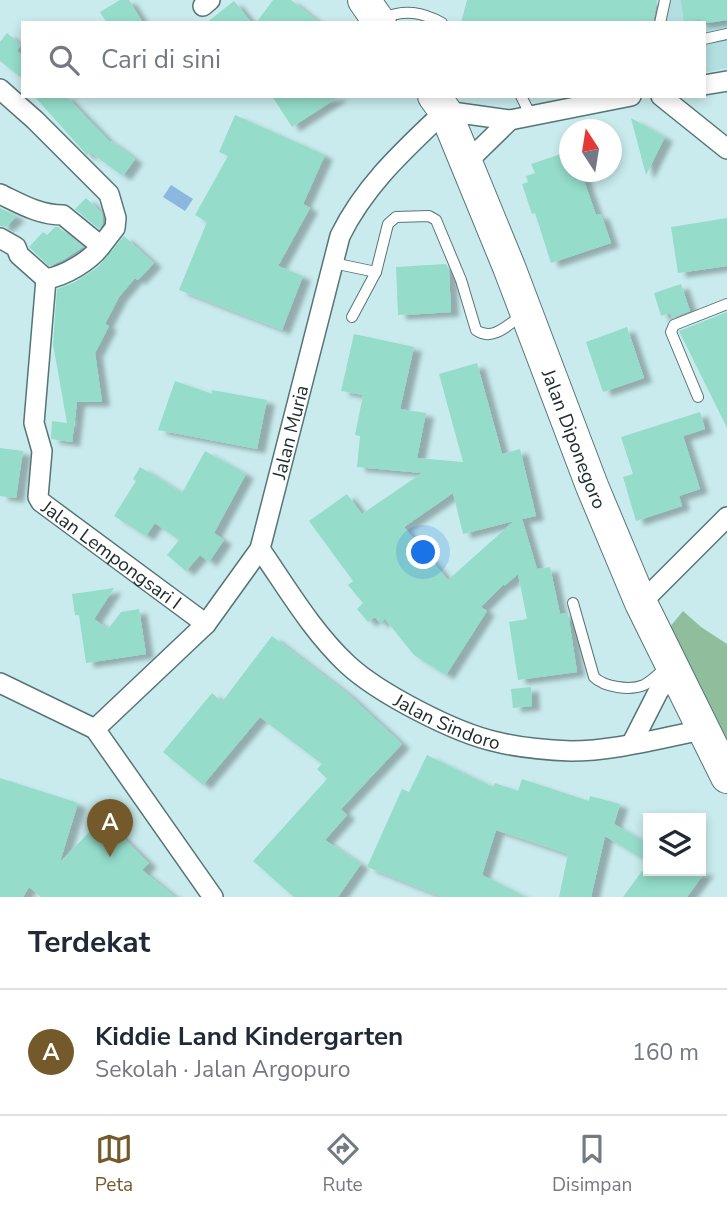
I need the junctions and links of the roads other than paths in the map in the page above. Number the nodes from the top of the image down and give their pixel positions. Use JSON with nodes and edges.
{"nodes":[{"id":1,"x":665,"y":0,"type":"edge"},
{"id":2,"x":374,"y":14,"type":"edge"},
{"id":3,"x":438,"y":21,"type":"edge"},
{"id":4,"x":660,"y":21,"type":"edge"},
{"id":5,"x":727,"y":34,"type":"edge"},
{"id":6,"x":706,"y":39,"type":"edge"},
{"id":7,"x":727,"y":82,"type":"edge"},
{"id":8,"x":706,"y":85,"type":"edge"},
{"id":9,"x":0,"y":89,"type":"edge"},
{"id":10,"x":522,"y":98,"type":"edge"},
{"id":11,"x":621,"y":98,"type":"edge"},
{"id":12,"x":663,"y":98,"type":"edge"},
{"id":13,"x":439,"y":104,"type":"edge"},
{"id":14,"x":531,"y":116,"type":"junction"},
{"id":15,"x":510,"y":120,"type":"junction"},
{"id":16,"x":727,"y":149,"type":"edge"},
{"id":17,"x":466,"y":163,"type":"junction"},
{"id":18,"x":0,"y":194,"type":"edge"},
{"id":19,"x":0,"y":238,"type":"edge"},
{"id":20,"x":101,"y":246,"type":"junction"},
{"id":21,"x":333,"y":263,"type":"junction"},
{"id":22,"x":376,"y":272,"type":"junction"},
{"id":23,"x":46,"y":279,"type":"junction"},
{"id":24,"x":727,"y":304,"type":"edge"},
{"id":25,"x":526,"y":312,"type":"junction"},
{"id":26,"x":352,"y":317,"type":"dead end"},
{"id":27,"x":698,"y":397,"type":"dead end"},
{"id":28,"x":727,"y":517,"type":"edge"},
{"id":29,"x":260,"y":549,"type":"junction"},
{"id":30,"x":573,"y":603,"type":"dead end"},
{"id":31,"x":640,"y":603,"type":"junction"},
{"id":32,"x":205,"y":624,"type":"junction"},
{"id":33,"x":672,"y":667,"type":"junction"},
{"id":34,"x":0,"y":683,"type":"edge"},
{"id":35,"x":95,"y":729,"type":"junction"},
{"id":36,"x":703,"y":730,"type":"junction"},
{"id":37,"x":632,"y":743,"type":"junction"},
{"id":38,"x":727,"y":777,"type":"edge"},
{"id":39,"x":213,"y":897,"type":"edge"}],
"edges":[{"from":1,"to":4,"type":"lane"},
{"from":2,"to":3,"type":"lane"},
{"from":5,"to":6,"type":"lane"},
{"from":7,"to":8,"type":"street"},
{"from":9,"to":20,"type":"street"},
{"from":10,"to":14,"type":"lane"},
{"from":11,"to":14,"type":"street"},
{"from":12,"to":16,"type":"street"},
{"from":13,"to":15,"type":"street"},
{"from":13,"to":17,"type":"main road","name":"Jalan Diponegoro"},
{"from":13,"to":21,"type":"street","name":"Jalan Muria"},
{"from":14,"to":15,"type":"street"},
{"from":15,"to":17,"type":"street"},
{"from":17,"to":25,"type":"main road","name":"Jalan Diponegoro"},
{"from":18,"to":20,"type":"street"},
{"from":19,"to":23,"type":"street"},
{"from":20,"to":23,"type":"street"},
{"from":21,"to":22,"type":"lane"},
{"from":21,"to":29,"type":"street","name":"Jalan Muria"},
{"from":22,"to":25,"type":"lane"},
{"from":22,"to":26,"type":"lane"},
{"from":23,"to":32,"type":"street","name":"Jalan Lempongsari I"},
{"from":24,"to":27,"type":"lane"},
{"from":25,"to":31,"type":"main road","name":"Jalan Diponegoro"},
{"from":28,"to":31,"type":"street"},
{"from":29,"to":32,"type":"street","name":"Jalan Muria"},
{"from":29,"to":37,"type":"street","name":"Jalan Sindoro"},
{"from":30,"to":33,"type":"lane"},
{"from":31,"to":33,"type":"main road","name":"Jalan Diponegoro"},
{"from":32,"to":35,"type":"street","name":"Jalan Muria"},
{"from":33,"to":36,"type":"main road","name":"Jalan Diponegoro"},
{"from":33,"to":37,"type":"street"},
{"from":34,"to":35,"type":"street"},
{"from":35,"to":39,"type":"street"},
{"from":36,"to":37,"type":"street","name":"Jalan Sindoro"},
{"from":36,"to":38,"type":"main road","name":"Jalan Diponegoro"}]}
